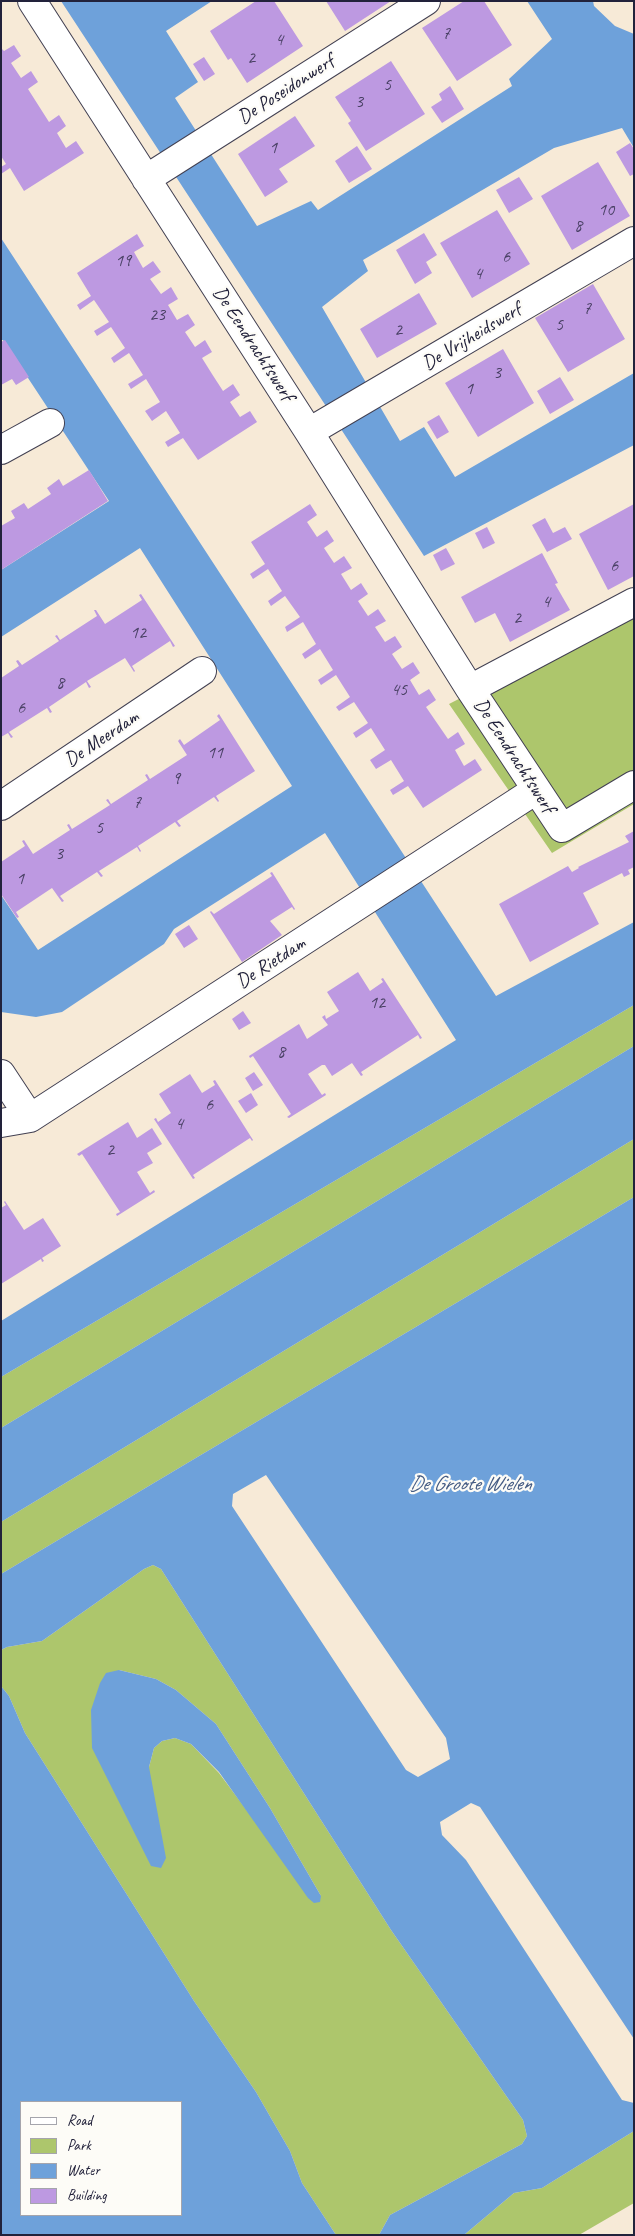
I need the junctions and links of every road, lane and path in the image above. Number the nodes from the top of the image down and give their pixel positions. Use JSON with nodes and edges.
{"nodes":[{"id":1,"x":32,"y":1,"type":"edge"},
{"id":2,"x":426,"y":1,"type":"edge"},
{"id":3,"x":152,"y":175,"type":"junction"},
{"id":4,"x":634,"y":241,"type":"edge"},
{"id":5,"x":50,"y":423,"type":"dead end"},
{"id":6,"x":318,"y":428,"type":"junction"},
{"id":7,"x":1,"y":450,"type":"edge"},
{"id":8,"x":634,"y":602,"type":"edge"},
{"id":9,"x":202,"y":671,"type":"dead end"},
{"id":10,"x":470,"y":689,"type":"junction"},
{"id":11,"x":634,"y":785,"type":"edge"},
{"id":12,"x":536,"y":790,"type":"junction"},
{"id":13,"x":1,"y":806,"type":"edge"},
{"id":14,"x":1,"y":1074,"type":"edge"},
{"id":15,"x":30,"y":1118,"type":"junction"},
{"id":16,"x":1,"y":1123,"type":"edge"}],
"edges":[{"from":1,"to":3,"type":"street","name":"De Eendrachtswerf"},
{"from":2,"to":3,"type":"street","name":"De Poseidonwerf"},
{"from":3,"to":6,"type":"street","name":"De Eendrachtswerf"},
{"from":4,"to":6,"type":"street","name":"De Vrijheidswerf"},
{"from":5,"to":7,"type":"street"},
{"from":6,"to":10,"type":"street","name":"De Eendrachtswerf"},
{"from":8,"to":10,"type":"street","name":"De Eendrachtswerf"},
{"from":9,"to":13,"type":"street","name":"De Meerdam"},
{"from":10,"to":12,"type":"street","name":"De Eendrachtswerf"},
{"from":11,"to":12,"type":"street","name":"De Eendrachtswerf"},
{"from":12,"to":15,"type":"street","name":"De Rietdam"},
{"from":14,"to":15,"type":"street"},
{"from":15,"to":16,"type":"street","name":"De Rietdam"}]}
